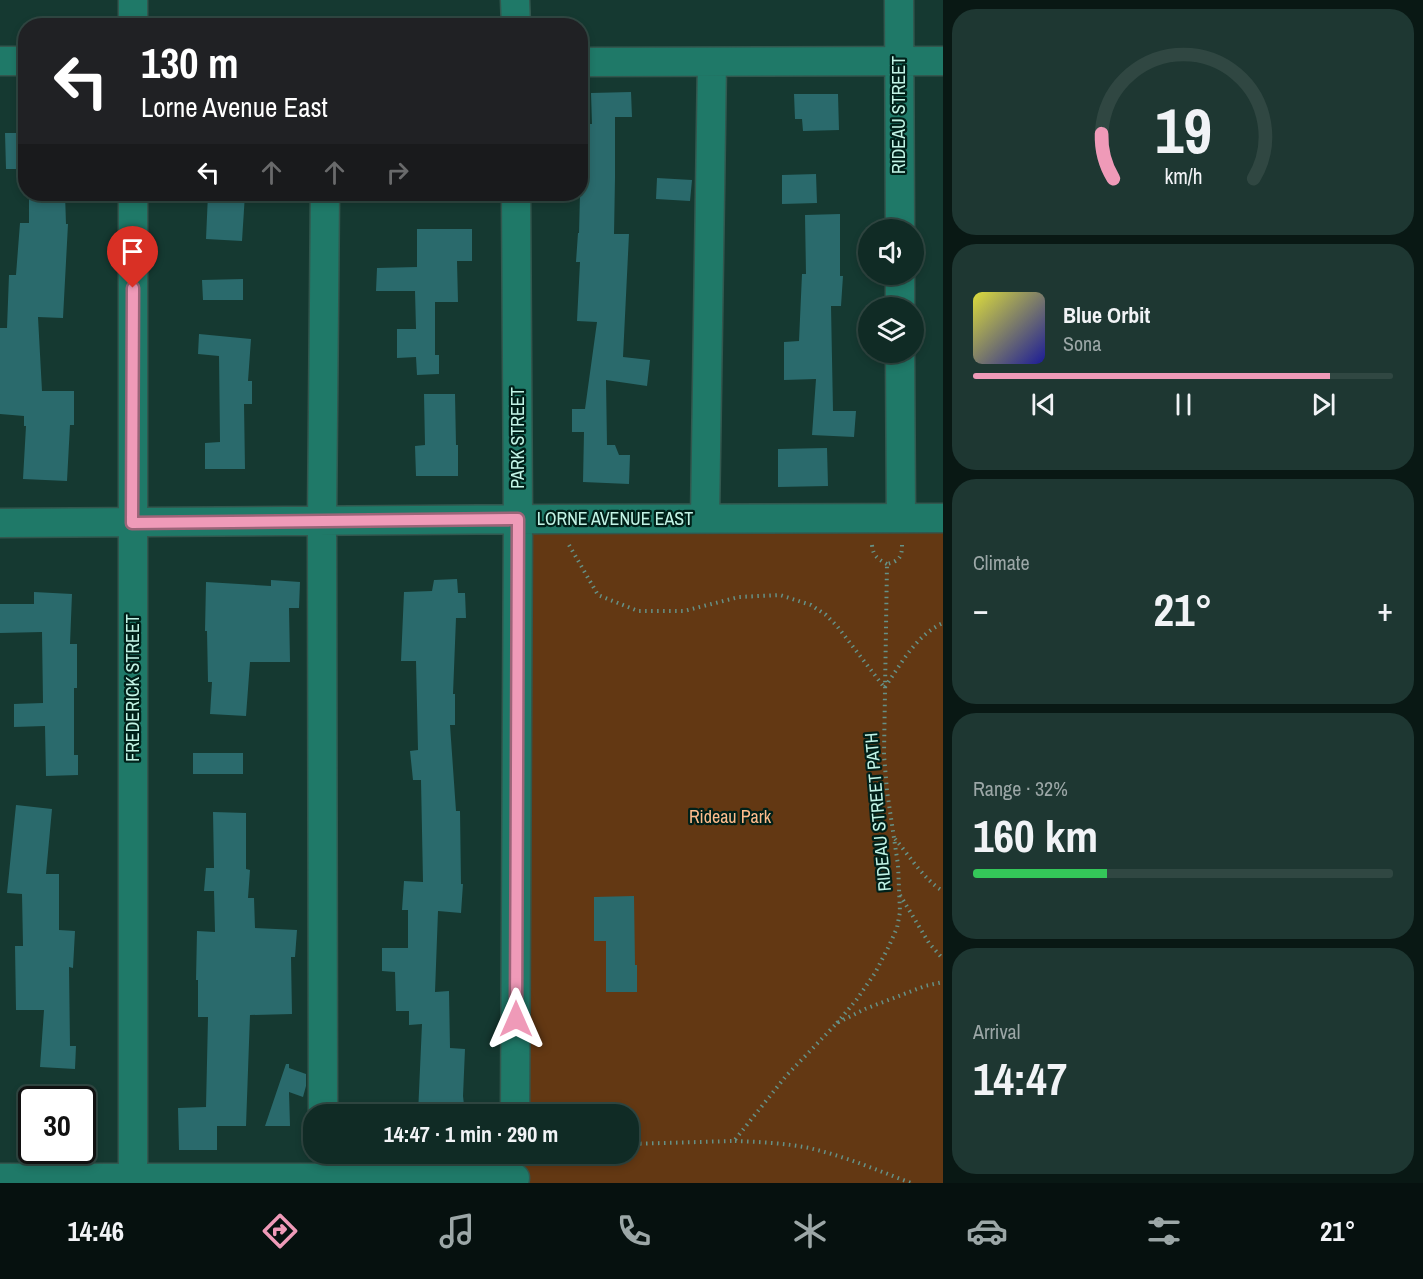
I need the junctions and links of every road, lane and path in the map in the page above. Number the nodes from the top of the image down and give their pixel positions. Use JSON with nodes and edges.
{"nodes":[{"id":1,"x":133,"y":0,"type":"edge"},
{"id":2,"x":515,"y":0,"type":"edge"},
{"id":3,"x":899,"y":0,"type":"edge"},
{"id":4,"x":133,"y":18,"type":"edge"},
{"id":5,"x":516,"y":18,"type":"edge"},
{"id":6,"x":0,"y":61,"type":"edge"},
{"id":7,"x":18,"y":61,"type":"edge"},
{"id":8,"x":899,"y":61,"type":"junction"},
{"id":9,"x":943,"y":61,"type":"edge"},
{"id":10,"x":588,"y":62,"type":"edge"},
{"id":11,"x":712,"y":62,"type":"junction"},
{"id":12,"x":133,"y":201,"type":"edge"},
{"id":13,"x":325,"y":201,"type":"edge"},
{"id":14,"x":516,"y":201,"type":"edge"},
{"id":15,"x":900,"y":219,"type":"edge"},
{"id":16,"x":900,"y":363,"type":"edge"},
{"id":17,"x":705,"y":518,"type":"junction"},
{"id":18,"x":901,"y":518,"type":"junction"},
{"id":19,"x":943,"y":518,"type":"edge"},
{"id":20,"x":518,"y":519,"type":"junction"},
{"id":21,"x":555,"y":519,"type":"junction"},
{"id":22,"x":322,"y":521,"type":"junction"},
{"id":23,"x":0,"y":523,"type":"edge"},
{"id":24,"x":132,"y":523,"type":"junction"},
{"id":25,"x":943,"y":623,"type":"edge"},
{"id":26,"x":884,"y":688,"type":"junction"},
{"id":27,"x":895,"y":838,"type":"junction"},
{"id":28,"x":943,"y":891,"type":"edge"},
{"id":29,"x":900,"y":894,"type":"junction"},
{"id":30,"x":943,"y":959,"type":"edge"},
{"id":31,"x":943,"y":982,"type":"edge"},
{"id":32,"x":837,"y":1023,"type":"junction"},
{"id":33,"x":324,"y":1104,"type":"edge"},
{"id":34,"x":515,"y":1104,"type":"edge"},
{"id":35,"x":734,"y":1141,"type":"junction"},
{"id":36,"x":639,"y":1144,"type":"edge"},
{"id":37,"x":324,"y":1172,"type":"edge"},
{"id":38,"x":515,"y":1172,"type":"edge"},
{"id":39,"x":0,"y":1178,"type":"edge"},
{"id":40,"x":133,"y":1181,"type":"edge"},
{"id":41,"x":911,"y":1183,"type":"edge"}],
"edges":[{"from":1,"to":4,"type":"street"},
{"from":2,"to":5,"type":"street"},
{"from":3,"to":8,"type":"street","name":"RIDEAU STREET"},
{"from":6,"to":7,"type":"street"},
{"from":8,"to":9,"type":"street"},
{"from":8,"to":11,"type":"street"},
{"from":8,"to":15,"type":"street","name":"RIDEAU STREET"},
{"from":10,"to":11,"type":"street"},
{"from":11,"to":17,"type":"street"},
{"from":12,"to":24,"type":"street","name":"FREDERICK STREET"},
{"from":13,"to":22,"type":"street"},
{"from":14,"to":20,"type":"street","name":"PARK STREET"},
{"from":16,"to":18,"type":"street"},
{"from":17,"to":18,"type":"street","name":"LORNE AVENUE EAST"},
{"from":17,"to":21,"type":"street","name":"LORNE AVENUE EAST"},
{"from":18,"to":19,"type":"street","name":"LORNE AVENUE EAST"},
{"from":18,"to":26,"type":"path","name":"RIDEAU STREET PATH"},
{"from":20,"to":21,"type":"street","name":"LORNE AVENUE EAST"},
{"from":20,"to":22,"type":"street","name":"LORNE AVENUE EAST"},
{"from":20,"to":34,"type":"street","name":"PARK STREET"},
{"from":21,"to":26,"type":"path"},
{"from":22,"to":24,"type":"street","name":"LORNE AVENUE EAST"},
{"from":22,"to":33,"type":"street"},
{"from":23,"to":24,"type":"street","name":"LORNE AVENUE EAST"},
{"from":24,"to":40,"type":"street","name":"FREDERICK STREET"},
{"from":25,"to":26,"type":"path"},
{"from":26,"to":27,"type":"path","name":"RIDEAU STREET PATH"},
{"from":27,"to":28,"type":"path"},
{"from":27,"to":29,"type":"path","name":"RIDEAU STREET PATH"},
{"from":29,"to":30,"type":"path"},
{"from":29,"to":32,"type":"path","name":"RIDEAU STREET PATH"},
{"from":31,"to":32,"type":"path"},
{"from":32,"to":35,"type":"path","name":"RIDEAU STREET PATH"},
{"from":35,"to":36,"type":"path"},
{"from":35,"to":41,"type":"path"},
{"from":37,"to":38,"type":"street"},
{"from":37,"to":40,"type":"street"},
{"from":39,"to":40,"type":"street"}]}
